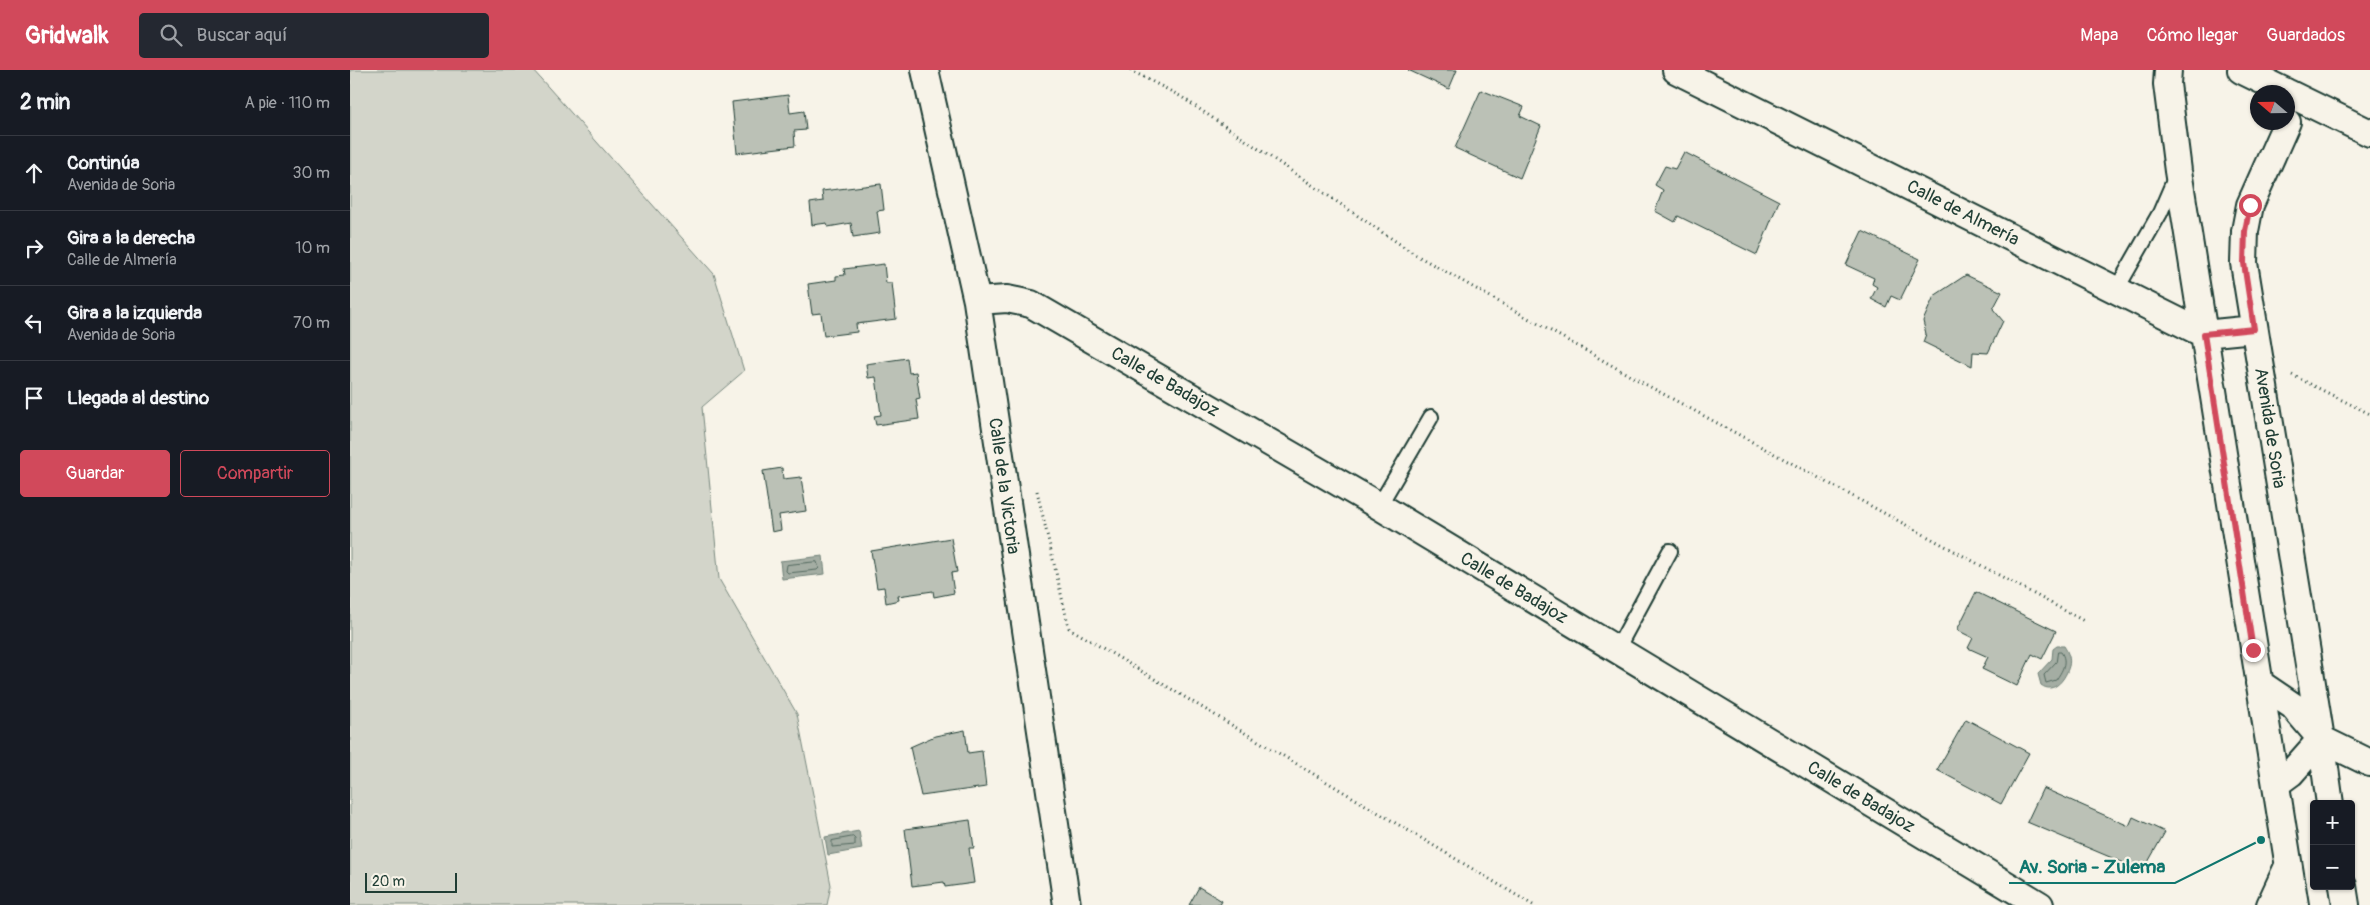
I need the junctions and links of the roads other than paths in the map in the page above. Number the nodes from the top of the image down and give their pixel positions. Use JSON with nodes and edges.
{"nodes":[{"id":1,"x":925,"y":70,"type":"edge"},
{"id":2,"x":1676,"y":70,"type":"edge"},
{"id":3,"x":2168,"y":70,"type":"edge"},
{"id":4,"x":2241,"y":70,"type":"edge"},
{"id":5,"x":2261,"y":85,"type":"edge"},
{"id":6,"x":2295,"y":108,"type":"edge"},
{"id":7,"x":2280,"y":130,"type":"edge"},
{"id":8,"x":2370,"y":133,"type":"edge"},
{"id":9,"x":2178,"y":171,"type":"junction"},
{"id":10,"x":2116,"y":290,"type":"junction"},
{"id":11,"x":977,"y":301,"type":"junction"},
{"id":12,"x":2254,"y":329,"type":"junction"},
{"id":13,"x":2204,"y":334,"type":"junction"},
{"id":14,"x":1431,"y":417,"type":"dead end"},
{"id":15,"x":1379,"y":506,"type":"junction"},
{"id":16,"x":1670,"y":551,"type":"dead end"},
{"id":17,"x":1617,"y":649,"type":"junction"},
{"id":18,"x":2259,"y":683,"type":"junction"},
{"id":19,"x":2321,"y":740,"type":"junction"},
{"id":20,"x":2370,"y":762,"type":"edge"},
{"id":21,"x":2276,"y":784,"type":"junction"},
{"id":22,"x":2329,"y":800,"type":"edge"},
{"id":23,"x":2288,"y":866,"type":"junction"},
{"id":24,"x":2344,"y":890,"type":"edge"},
{"id":25,"x":1066,"y":905,"type":"edge"},
{"id":26,"x":2040,"y":905,"type":"edge"},
{"id":27,"x":2270,"y":905,"type":"edge"},
{"id":28,"x":2295,"y":905,"type":"edge"},
{"id":29,"x":2346,"y":905,"type":"edge"}],
"edges":[{"from":1,"to":11,"type":"street","name":"Calle de la Victoria"},
{"from":2,"to":10,"type":"street","name":"Calle de Almería"},
{"from":3,"to":9,"type":"street"},
{"from":4,"to":5,"type":"street"},
{"from":6,"to":8,"type":"street"},
{"from":7,"to":12,"type":"street","name":"Avenida de Soria"},
{"from":9,"to":10,"type":"lane"},
{"from":9,"to":13,"type":"street"},
{"from":10,"to":13,"type":"street","name":"Calle de Almería"},
{"from":11,"to":15,"type":"street","name":"Calle de Badajoz"},
{"from":11,"to":25,"type":"street","name":"Calle de la Victoria"},
{"from":12,"to":13,"type":"street"},
{"from":12,"to":19,"type":"street","name":"Avenida de Soria"},
{"from":13,"to":18,"type":"street"},
{"from":14,"to":15,"type":"lane"},
{"from":15,"to":17,"type":"street","name":"Calle de Badajoz"},
{"from":16,"to":17,"type":"lane"},
{"from":17,"to":26,"type":"street","name":"Calle de Badajoz"},
{"from":18,"to":19,"type":"street"},
{"from":18,"to":21,"type":"street"},
{"from":19,"to":20,"type":"street"},
{"from":19,"to":21,"type":"street"},
{"from":19,"to":22,"type":"street","name":"Avenida de Soria"},
{"from":21,"to":23,"type":"street"},
{"from":23,"to":27,"type":"street"},
{"from":23,"to":28,"type":"street"},
{"from":24,"to":29,"type":"street"}]}
